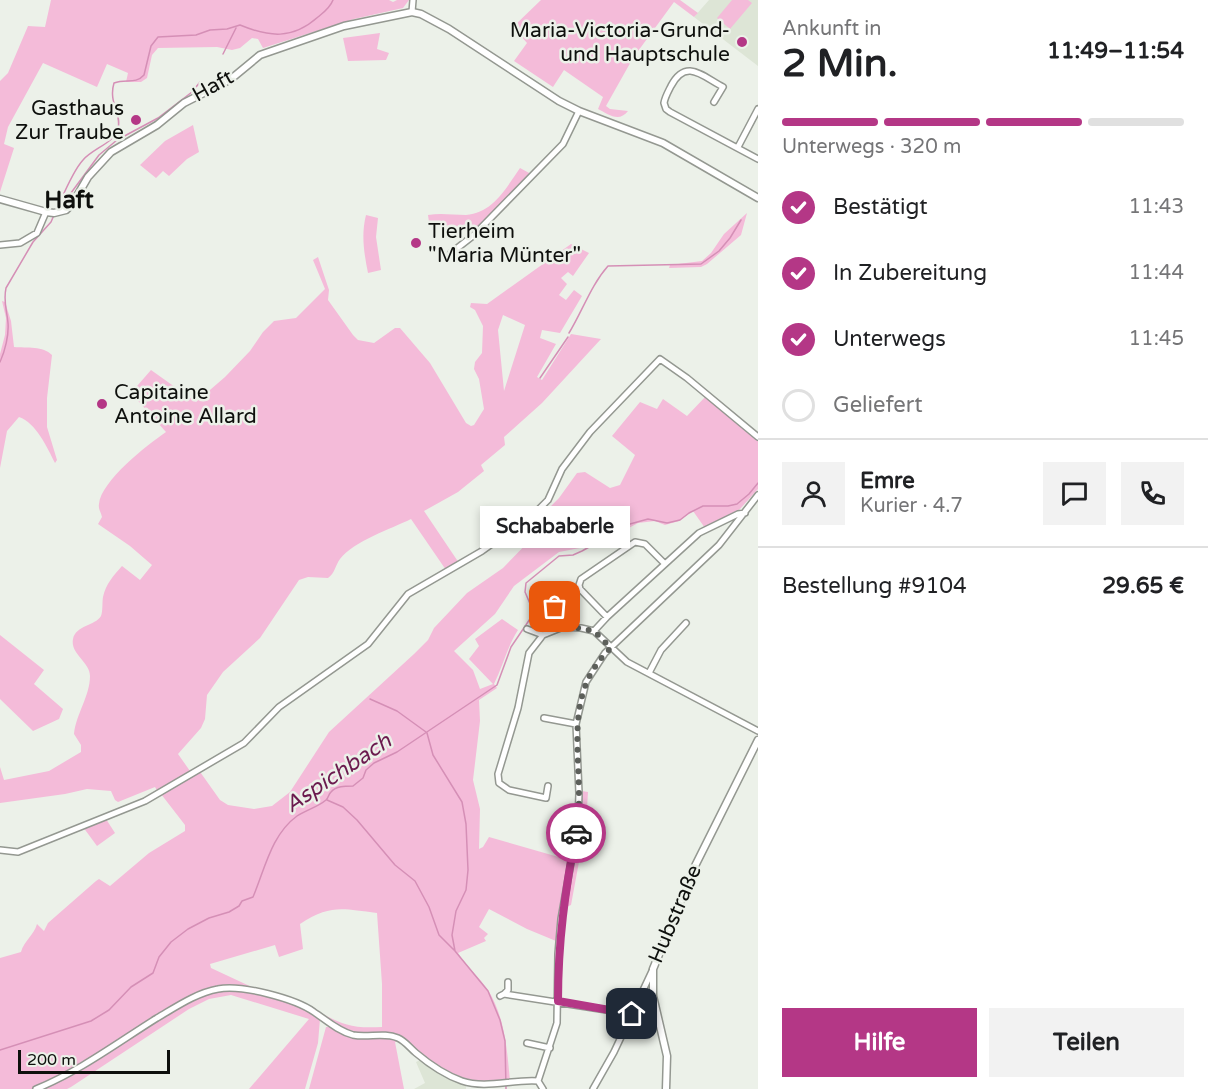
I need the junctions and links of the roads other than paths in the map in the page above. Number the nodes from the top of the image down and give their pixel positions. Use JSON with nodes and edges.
{"nodes":[{"id":1,"x":413,"y":0,"type":"edge"},
{"id":2,"x":412,"y":12,"type":"junction"},
{"id":3,"x":714,"y":102,"type":"dead end"},
{"id":4,"x":758,"y":109,"type":"edge"},
{"id":5,"x":579,"y":111,"type":"junction"},
{"id":6,"x":738,"y":147,"type":"junction"},
{"id":7,"x":758,"y":159,"type":"edge"},
{"id":8,"x":758,"y":198,"type":"edge"},
{"id":9,"x":0,"y":199,"type":"edge"},
{"id":10,"x":46,"y":212,"type":"junction"},
{"id":11,"x":0,"y":245,"type":"edge"},
{"id":12,"x":451,"y":253,"type":"dead end"},
{"id":13,"x":758,"y":437,"type":"edge"},
{"id":14,"x":758,"y":495,"type":"edge"},
{"id":15,"x":745,"y":513,"type":"junction"},
{"id":16,"x":726,"y":520,"type":"junction"},
{"id":17,"x":731,"y":531,"type":"junction"},
{"id":18,"x":665,"y":564,"type":"junction"},
{"id":19,"x":555,"y":607,"type":"dead end"},
{"id":20,"x":607,"y":617,"type":"junction"},
{"id":21,"x":686,"y":623,"type":"dead end"},
{"id":22,"x":572,"y":627,"type":"junction"},
{"id":23,"x":527,"y":629,"type":"dead end"},
{"id":24,"x":594,"y":631,"type":"junction"},
{"id":25,"x":543,"y":635,"type":"junction"},
{"id":26,"x":611,"y":648,"type":"junction"},
{"id":27,"x":649,"y":673,"type":"junction"},
{"id":28,"x":544,"y":718,"type":"dead end"},
{"id":29,"x":576,"y":724,"type":"junction"},
{"id":30,"x":758,"y":731,"type":"edge"},
{"id":31,"x":758,"y":740,"type":"edge"},
{"id":32,"x":548,"y":786,"type":"dead end"},
{"id":33,"x":0,"y":850,"type":"edge"},
{"id":34,"x":653,"y":969,"type":"junction"},
{"id":35,"x":508,"y":982,"type":"dead end"},
{"id":36,"x":558,"y":1001,"type":"junction"},
{"id":37,"x":632,"y":1014,"type":"junction"},
{"id":38,"x":527,"y":1043,"type":"dead end"},
{"id":39,"x":550,"y":1048,"type":"junction"},
{"id":40,"x":538,"y":1081,"type":"junction"},
{"id":41,"x":36,"y":1089,"type":"edge"},
{"id":42,"x":543,"y":1089,"type":"edge"},
{"id":43,"x":593,"y":1089,"type":"edge"},
{"id":44,"x":666,"y":1089,"type":"edge"}],
"edges":[{"from":1,"to":2,"type":"street"},
{"from":2,"to":5,"type":"main road"},
{"from":2,"to":10,"type":"main road","name":"Haft"},
{"from":3,"to":6,"type":"street"},
{"from":4,"to":6,"type":"street"},
{"from":5,"to":8,"type":"main road"},
{"from":5,"to":12,"type":"street"},
{"from":6,"to":7,"type":"street"},
{"from":9,"to":10,"type":"main road","name":"Haft"},
{"from":10,"to":11,"type":"street"},
{"from":13,"to":33,"type":"street"},
{"from":14,"to":15,"type":"street"},
{"from":15,"to":16,"type":"street"},
{"from":15,"to":17,"type":"street"},
{"from":16,"to":17,"type":"street"},
{"from":16,"to":18,"type":"street"},
{"from":17,"to":26,"type":"street"},
{"from":18,"to":20,"type":"street"},
{"from":18,"to":20,"type":"street"},
{"from":19,"to":22,"type":"street"},
{"from":20,"to":24,"type":"street"},
{"from":21,"to":27,"type":"street"},
{"from":22,"to":24,"type":"street"},
{"from":22,"to":25,"type":"street"},
{"from":23,"to":25,"type":"street"},
{"from":24,"to":26,"type":"street"},
{"from":25,"to":32,"type":"street"},
{"from":26,"to":27,"type":"street"},
{"from":26,"to":29,"type":"street"},
{"from":27,"to":30,"type":"street"},
{"from":28,"to":29,"type":"street"},
{"from":29,"to":36,"type":"street"},
{"from":31,"to":34,"type":"main road","name":"Hubstraße"},
{"from":34,"to":37,"type":"street","name":"Hubstraße"},
{"from":34,"to":44,"type":"main road"},
{"from":35,"to":36,"type":"street"},
{"from":36,"to":37,"type":"street"},
{"from":36,"to":39,"type":"street"},
{"from":37,"to":43,"type":"street","name":"Hubstraße"},
{"from":38,"to":39,"type":"street"},
{"from":39,"to":40,"type":"street"},
{"from":40,"to":41,"type":"street"},
{"from":40,"to":42,"type":"street"}]}
